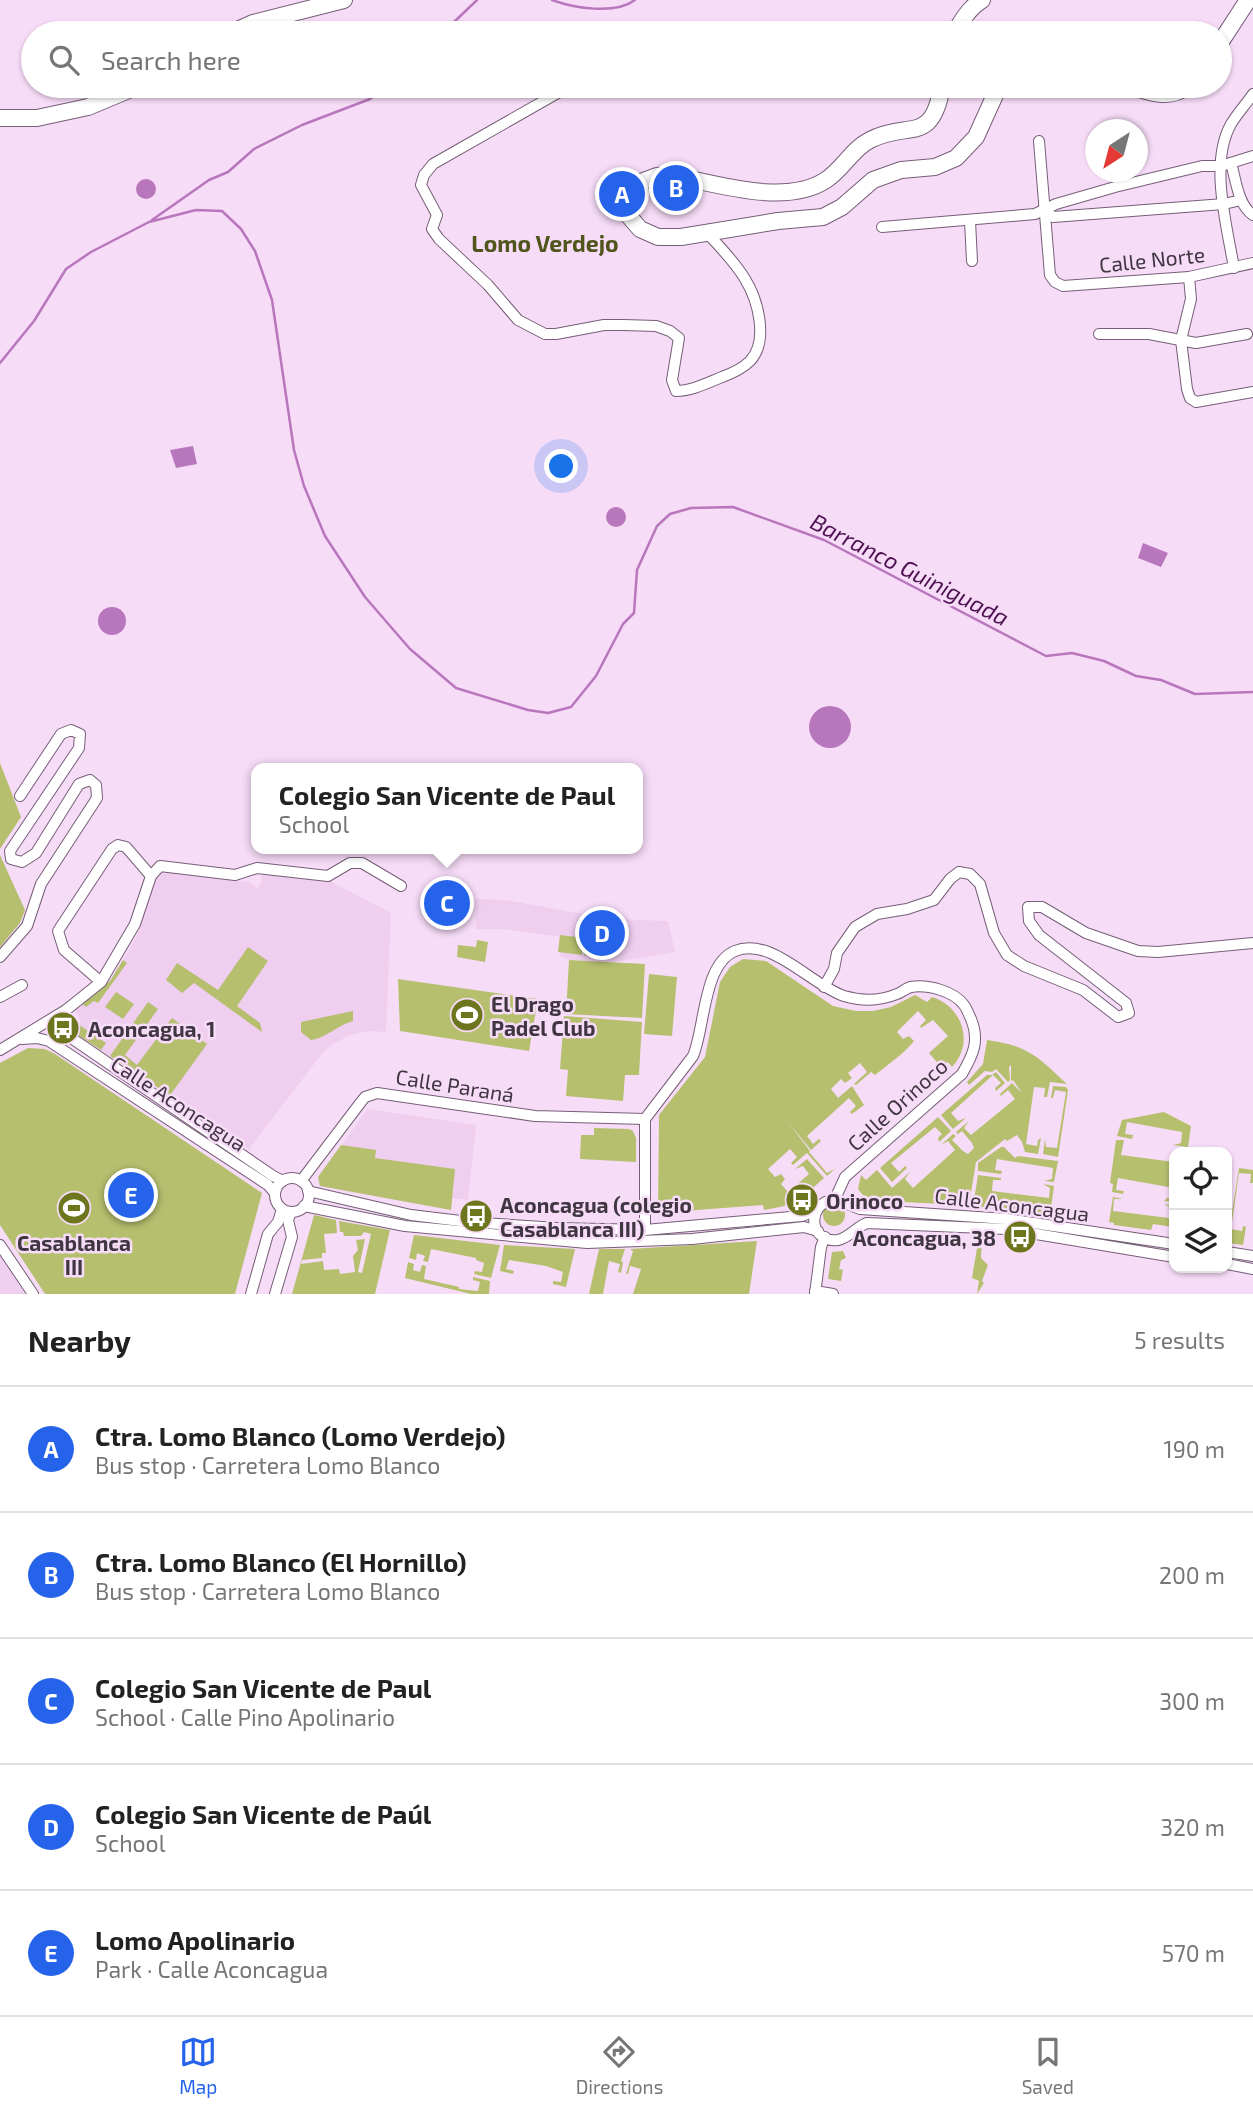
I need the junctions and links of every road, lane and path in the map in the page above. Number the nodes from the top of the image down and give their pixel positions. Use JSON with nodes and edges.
{"nodes":[{"id":1,"x":344,"y":0,"type":"edge"},
{"id":2,"x":982,"y":0,"type":"edge"},
{"id":3,"x":1248,"y":0,"type":"edge"},
{"id":4,"x":261,"y":21,"type":"edge"},
{"id":5,"x":961,"y":21,"type":"edge"},
{"id":6,"x":1232,"y":25,"type":"edge"},
{"id":7,"x":1253,"y":94,"type":"edge"},
{"id":8,"x":110,"y":98,"type":"edge"},
{"id":9,"x":549,"y":98,"type":"edge"},
{"id":10,"x":940,"y":98,"type":"edge"},
{"id":11,"x":994,"y":98,"type":"edge"},
{"id":12,"x":0,"y":118,"type":"edge"},
{"id":13,"x":1039,"y":141,"type":"dead end"},
{"id":14,"x":1253,"y":156,"type":"edge"},
{"id":15,"x":1226,"y":165,"type":"junction"},
{"id":16,"x":1241,"y":200,"type":"junction"},
{"id":17,"x":1224,"y":204,"type":"junction"},
{"id":18,"x":1253,"y":208,"type":"edge"},
{"id":19,"x":1045,"y":210,"type":"junction"},
{"id":20,"x":1253,"y":215,"type":"edge"},
{"id":21,"x":970,"y":221,"type":"junction"},
{"id":22,"x":883,"y":228,"type":"dead end"},
{"id":23,"x":707,"y":233,"type":"junction"},
{"id":24,"x":972,"y":261,"type":"dead end"},
{"id":25,"x":1253,"y":263,"type":"edge"},
{"id":26,"x":1234,"y":268,"type":"junction"},
{"id":27,"x":1189,"y":277,"type":"junction"},
{"id":28,"x":1099,"y":334,"type":"dead end"},
{"id":29,"x":1247,"y":334,"type":"dead end"},
{"id":30,"x":1181,"y":340,"type":"junction"},
{"id":31,"x":1253,"y":392,"type":"edge"},
{"id":32,"x":20,"y":796,"type":"dead end"},
{"id":33,"x":151,"y":876,"type":"junction"},
{"id":34,"x":401,"y":886,"type":"dead end"},
{"id":35,"x":1253,"y":943,"type":"edge"},
{"id":36,"x":0,"y":957,"type":"edge"},
{"id":37,"x":101,"y":982,"type":"junction"},
{"id":38,"x":22,"y":985,"type":"dead end"},
{"id":39,"x":824,"y":987,"type":"junction"},
{"id":40,"x":0,"y":997,"type":"edge"},
{"id":41,"x":48,"y":1022,"type":"junction"},
{"id":42,"x":19,"y":1039,"type":"junction"},
{"id":43,"x":0,"y":1050,"type":"edge"},
{"id":44,"x":645,"y":1119,"type":"junction"},
{"id":45,"x":283,"y":1181,"type":"junction"},
{"id":46,"x":304,"y":1186,"type":"junction"},
{"id":47,"x":275,"y":1194,"type":"junction"},
{"id":48,"x":840,"y":1201,"type":"junction"},
{"id":49,"x":304,"y":1206,"type":"junction"},
{"id":50,"x":287,"y":1210,"type":"junction"},
{"id":51,"x":817,"y":1210,"type":"junction"},
{"id":52,"x":273,"y":1228,"type":"junction"},
{"id":53,"x":645,"y":1230,"type":"junction"},
{"id":54,"x":852,"y":1230,"type":"junction"},
{"id":55,"x":290,"y":1233,"type":"junction"},
{"id":56,"x":821,"y":1234,"type":"junction"},
{"id":57,"x":1169,"y":1243,"type":"edge"},
{"id":58,"x":0,"y":1245,"type":"edge"},
{"id":59,"x":1232,"y":1253,"type":"edge"},
{"id":60,"x":1169,"y":1255,"type":"edge"},
{"id":61,"x":1253,"y":1256,"type":"edge"},
{"id":62,"x":1232,"y":1265,"type":"edge"},
{"id":63,"x":1253,"y":1269,"type":"edge"},
{"id":64,"x":815,"y":1292,"type":"edge"},
{"id":65,"x":33,"y":1294,"type":"edge"},
{"id":66,"x":251,"y":1294,"type":"edge"},
{"id":67,"x":275,"y":1294,"type":"edge"},
{"id":68,"x":833,"y":1294,"type":"edge"}],
"edges":[{"from":1,"to":4,"type":"street"},
{"from":2,"to":5,"type":"street"},
{"from":3,"to":6,"type":"street"},
{"from":7,"to":15,"type":"street"},
{"from":8,"to":12,"type":"street"},
{"from":9,"to":23,"type":"street"},
{"from":10,"to":23,"type":"street"},
{"from":11,"to":23,"type":"street"},
{"from":13,"to":19,"type":"street"},
{"from":14,"to":15,"type":"street"},
{"from":15,"to":16,"type":"street"},
{"from":15,"to":17,"type":"street"},
{"from":15,"to":19,"type":"street"},
{"from":16,"to":17,"type":"street"},
{"from":16,"to":18,"type":"street"},
{"from":16,"to":20,"type":"street"},
{"from":17,"to":19,"type":"street"},
{"from":17,"to":26,"type":"street"},
{"from":19,"to":21,"type":"street"},
{"from":19,"to":27,"type":"street","name":"Calle Norte"},
{"from":21,"to":22,"type":"street"},
{"from":21,"to":24,"type":"street"},
{"from":25,"to":26,"type":"street","name":"Calle Norte"},
{"from":26,"to":27,"type":"street","name":"Calle Norte"},
{"from":27,"to":30,"type":"street"},
{"from":28,"to":30,"type":"street"},
{"from":29,"to":30,"type":"street"},
{"from":30,"to":31,"type":"street"},
{"from":32,"to":36,"type":"street"},
{"from":33,"to":34,"type":"street"},
{"from":33,"to":37,"type":"street"},
{"from":33,"to":37,"type":"street"},
{"from":35,"to":39,"type":"street"},
{"from":37,"to":41,"type":"street"},
{"from":38,"to":40,"type":"street"},
{"from":39,"to":44,"type":"street","name":"Calle Orinoco"},
{"from":39,"to":48,"type":"street","name":"Calle Orinoco"},
{"from":41,"to":42,"type":"street"},
{"from":41,"to":45,"type":"street","name":"Calle Aconcagua"},
{"from":42,"to":43,"type":"street"},
{"from":42,"to":47,"type":"street","name":"Calle Aconcagua"},
{"from":44,"to":46,"type":"street","name":"Calle Paraná"},
{"from":44,"to":53,"type":"street"},
{"from":45,"to":46,"type":"street"},
{"from":45,"to":47,"type":"street"},
{"from":46,"to":49,"type":"street"},
{"from":46,"to":53,"type":"street"},
{"from":47,"to":50,"type":"street"},
{"from":48,"to":51,"type":"street"},
{"from":48,"to":54,"type":"street"},
{"from":48,"to":57,"type":"street","name":"Calle Aconcagua"},
{"from":49,"to":50,"type":"street"},
{"from":49,"to":56,"type":"street"},
{"from":50,"to":52,"type":"street"},
{"from":50,"to":55,"type":"street"},
{"from":51,"to":53,"type":"street"},
{"from":51,"to":56,"type":"street"},
{"from":52,"to":55,"type":"street"},
{"from":52,"to":66,"type":"street"},
{"from":54,"to":56,"type":"street"},
{"from":54,"to":60,"type":"street","name":"Calle Aconcagua"},
{"from":55,"to":67,"type":"street"},
{"from":56,"to":64,"type":"street"},
{"from":58,"to":65,"type":"street"},
{"from":59,"to":61,"type":"street"},
{"from":62,"to":63,"type":"street"},
{"from":64,"to":68,"type":"street"}]}
